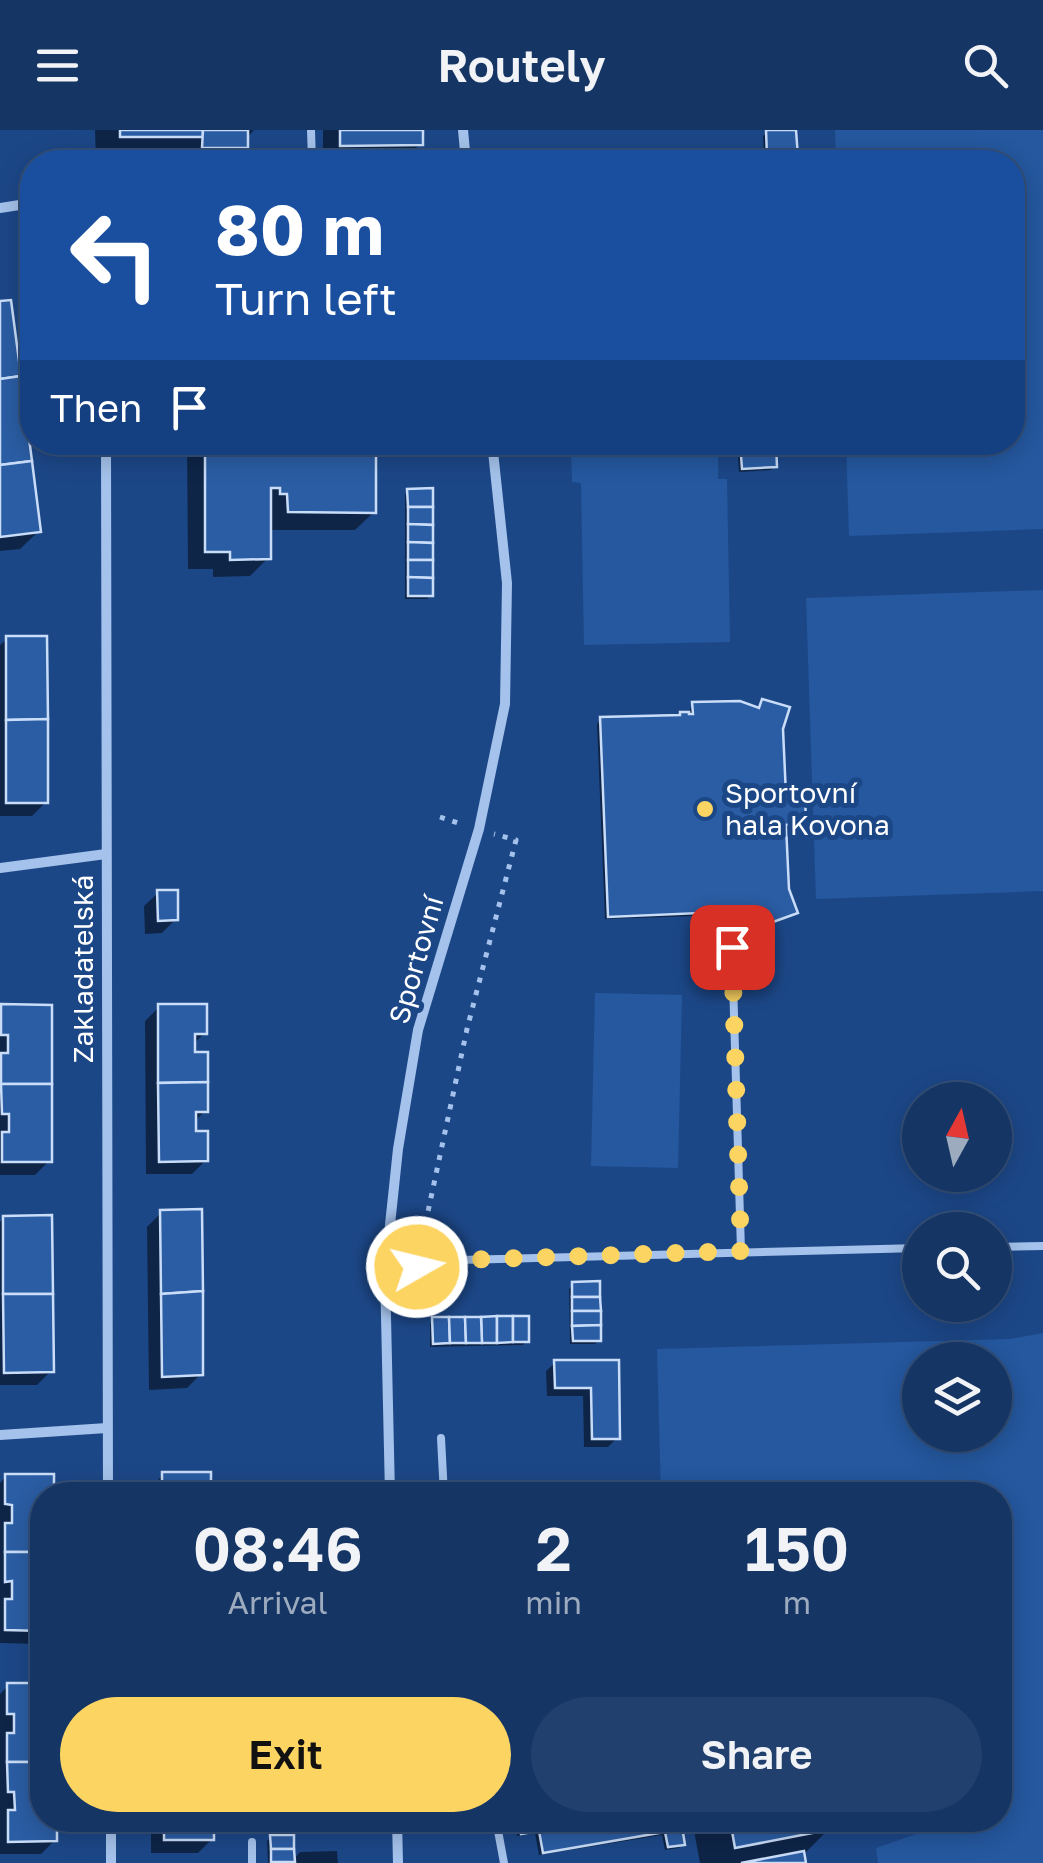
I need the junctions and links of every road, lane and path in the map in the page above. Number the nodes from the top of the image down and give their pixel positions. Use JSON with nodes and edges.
{"nodes":[{"id":1,"x":106,"y":455,"type":"edge"},
{"id":2,"x":493,"y":455,"type":"edge"},
{"id":3,"x":440,"y":817,"type":"dead end"},
{"id":4,"x":479,"y":830,"type":"junction"},
{"id":5,"x":106,"y":854,"type":"junction"},
{"id":6,"x":0,"y":868,"type":"edge"},
{"id":7,"x":732,"y":947,"type":"dead end"},
{"id":8,"x":1043,"y":1246,"type":"edge"},
{"id":9,"x":1012,"y":1247,"type":"edge"},
{"id":10,"x":902,"y":1248,"type":"edge"},
{"id":11,"x":741,"y":1251,"type":"junction"},
{"id":12,"x":417,"y":1267,"type":"junction"},
{"id":13,"x":385,"y":1272,"type":"junction"},
{"id":14,"x":107,"y":1428,"type":"junction"},
{"id":15,"x":0,"y":1435,"type":"edge"},
{"id":16,"x":441,"y":1438,"type":"dead end"},
{"id":17,"x":108,"y":1482,"type":"edge"},
{"id":18,"x":390,"y":1482,"type":"edge"},
{"id":19,"x":443,"y":1482,"type":"edge"},
{"id":20,"x":111,"y":1832,"type":"edge"},
{"id":21,"x":397,"y":1832,"type":"edge"},
{"id":22,"x":498,"y":1832,"type":"edge"},
{"id":23,"x":252,"y":1842,"type":"dead end"},
{"id":24,"x":111,"y":1863,"type":"edge"},
{"id":25,"x":252,"y":1863,"type":"edge"},
{"id":26,"x":398,"y":1863,"type":"edge"},
{"id":27,"x":504,"y":1863,"type":"edge"}],
"edges":[{"from":1,"to":5,"type":"street","name":"Zakladatelská"},
{"from":2,"to":4,"type":"street","name":"Sportovní"},
{"from":3,"to":4,"type":"path"},
{"from":4,"to":12,"type":"path"},
{"from":4,"to":13,"type":"street","name":"Sportovní"},
{"from":5,"to":6,"type":"street"},
{"from":5,"to":14,"type":"street","name":"Zakladatelská"},
{"from":7,"to":11,"type":"lane"},
{"from":8,"to":9,"type":"lane"},
{"from":10,"to":11,"type":"lane"},
{"from":11,"to":12,"type":"lane"},
{"from":12,"to":13,"type":"lane"},
{"from":13,"to":18,"type":"street","name":"Sportovní"},
{"from":14,"to":15,"type":"street"},
{"from":14,"to":17,"type":"street","name":"Zakladatelská"},
{"from":16,"to":19,"type":"lane"},
{"from":20,"to":24,"type":"street"},
{"from":21,"to":26,"type":"street"},
{"from":22,"to":27,"type":"lane"},
{"from":23,"to":25,"type":"lane"}]}
